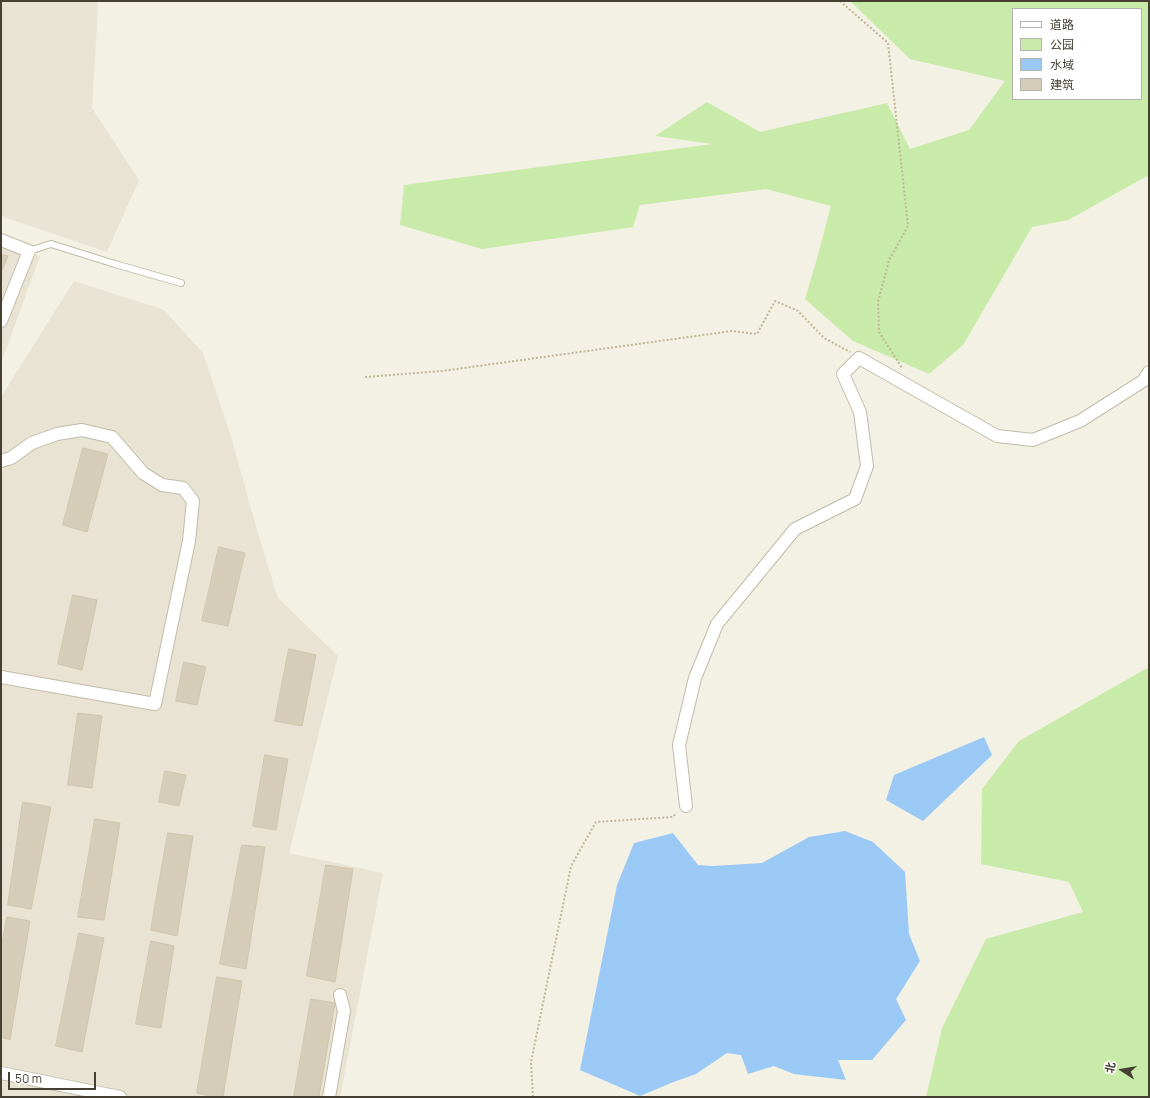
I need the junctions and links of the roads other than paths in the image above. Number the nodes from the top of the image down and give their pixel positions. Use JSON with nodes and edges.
{"nodes":[{"id":1,"x":1,"y":240,"type":"edge"},
{"id":2,"x":28,"y":251,"type":"junction"},
{"id":3,"x":181,"y":283,"type":"dead end"},
{"id":4,"x":1,"y":321,"type":"edge"},
{"id":5,"x":1149,"y":372,"type":"edge"},
{"id":6,"x":1,"y":461,"type":"edge"},
{"id":7,"x":1,"y":677,"type":"edge"},
{"id":8,"x":686,"y":806,"type":"road end"},
{"id":9,"x":340,"y":995,"type":"dead end"},
{"id":10,"x":1,"y":1072,"type":"edge"},
{"id":11,"x":120,"y":1097,"type":"edge"},
{"id":12,"x":329,"y":1097,"type":"edge"}],
"edges":[{"from":1,"to":2,"type":"street"},
{"from":2,"to":3,"type":"lane"},
{"from":2,"to":4,"type":"street"},
{"from":5,"to":8,"type":"street"},
{"from":6,"to":7,"type":"street"},
{"from":9,"to":12,"type":"street"},
{"from":10,"to":11,"type":"street"}]}
